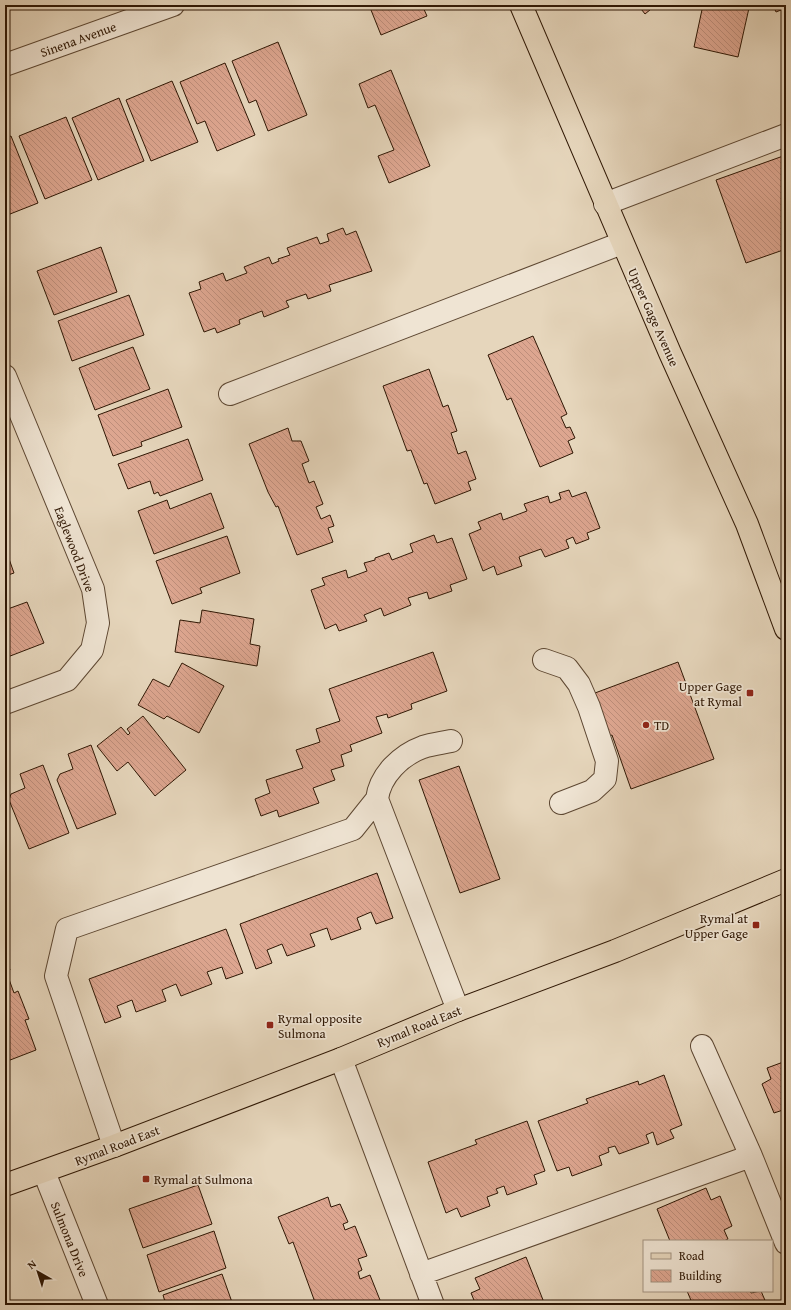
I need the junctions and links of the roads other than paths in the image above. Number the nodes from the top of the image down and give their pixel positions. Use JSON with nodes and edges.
{"nodes":[{"id":1,"x":173,"y":5,"type":"edge"},
{"id":2,"x":521,"y":5,"type":"edge"},
{"id":3,"x":5,"y":65,"type":"edge"},
{"id":4,"x":786,"y":135,"type":"edge"},
{"id":5,"x":605,"y":204,"type":"junction"},
{"id":6,"x":622,"y":243,"type":"junction"},
{"id":7,"x":5,"y":376,"type":"edge"},
{"id":8,"x":230,"y":394,"type":"dead end"},
{"id":9,"x":786,"y":629,"type":"edge"},
{"id":10,"x":544,"y":660,"type":"dead end"},
{"id":11,"x":5,"y":703,"type":"edge"},
{"id":12,"x":451,"y":741,"type":"dead end"},
{"id":13,"x":377,"y":799,"type":"junction"},
{"id":14,"x":561,"y":803,"type":"dead end"},
{"id":15,"x":786,"y":880,"type":"edge"},
{"id":16,"x":458,"y":1010,"type":"junction"},
{"id":17,"x":702,"y":1046,"type":"dead end"},
{"id":18,"x":341,"y":1059,"type":"junction"},
{"id":19,"x":114,"y":1146,"type":"junction"},
{"id":20,"x":751,"y":1156,"type":"junction"},
{"id":21,"x":44,"y":1172,"type":"junction"},
{"id":22,"x":5,"y":1185,"type":"edge"},
{"id":23,"x":786,"y":1243,"type":"edge"},
{"id":24,"x":421,"y":1274,"type":"junction"},
{"id":25,"x":97,"y":1305,"type":"edge"},
{"id":26,"x":434,"y":1305,"type":"edge"}],
"edges":[{"from":1,"to":3,"type":"street","name":"Sinena Avenue"},
{"from":2,"to":5,"type":"main road","name":"Upper Gage Avenue"},
{"from":4,"to":5,"type":"street"},
{"from":5,"to":6,"type":"main road","name":"Upper Gage Avenue"},
{"from":6,"to":8,"type":"street"},
{"from":6,"to":9,"type":"main road","name":"Upper Gage Avenue"},
{"from":7,"to":11,"type":"street","name":"Eaglewood Drive"},
{"from":10,"to":14,"type":"street"},
{"from":12,"to":13,"type":"street"},
{"from":13,"to":16,"type":"street"},
{"from":13,"to":19,"type":"street"},
{"from":15,"to":16,"type":"main road","name":"Rymal Road East"},
{"from":16,"to":18,"type":"main road","name":"Rymal Road East"},
{"from":17,"to":20,"type":"street"},
{"from":18,"to":19,"type":"main road","name":"Rymal Road East"},
{"from":18,"to":24,"type":"street"},
{"from":19,"to":21,"type":"main road","name":"Rymal Road East"},
{"from":20,"to":23,"type":"street"},
{"from":20,"to":24,"type":"street"},
{"from":21,"to":22,"type":"main road","name":"Rymal Road East"},
{"from":21,"to":25,"type":"street","name":"Sulmona Drive"},
{"from":24,"to":26,"type":"street"}]}
